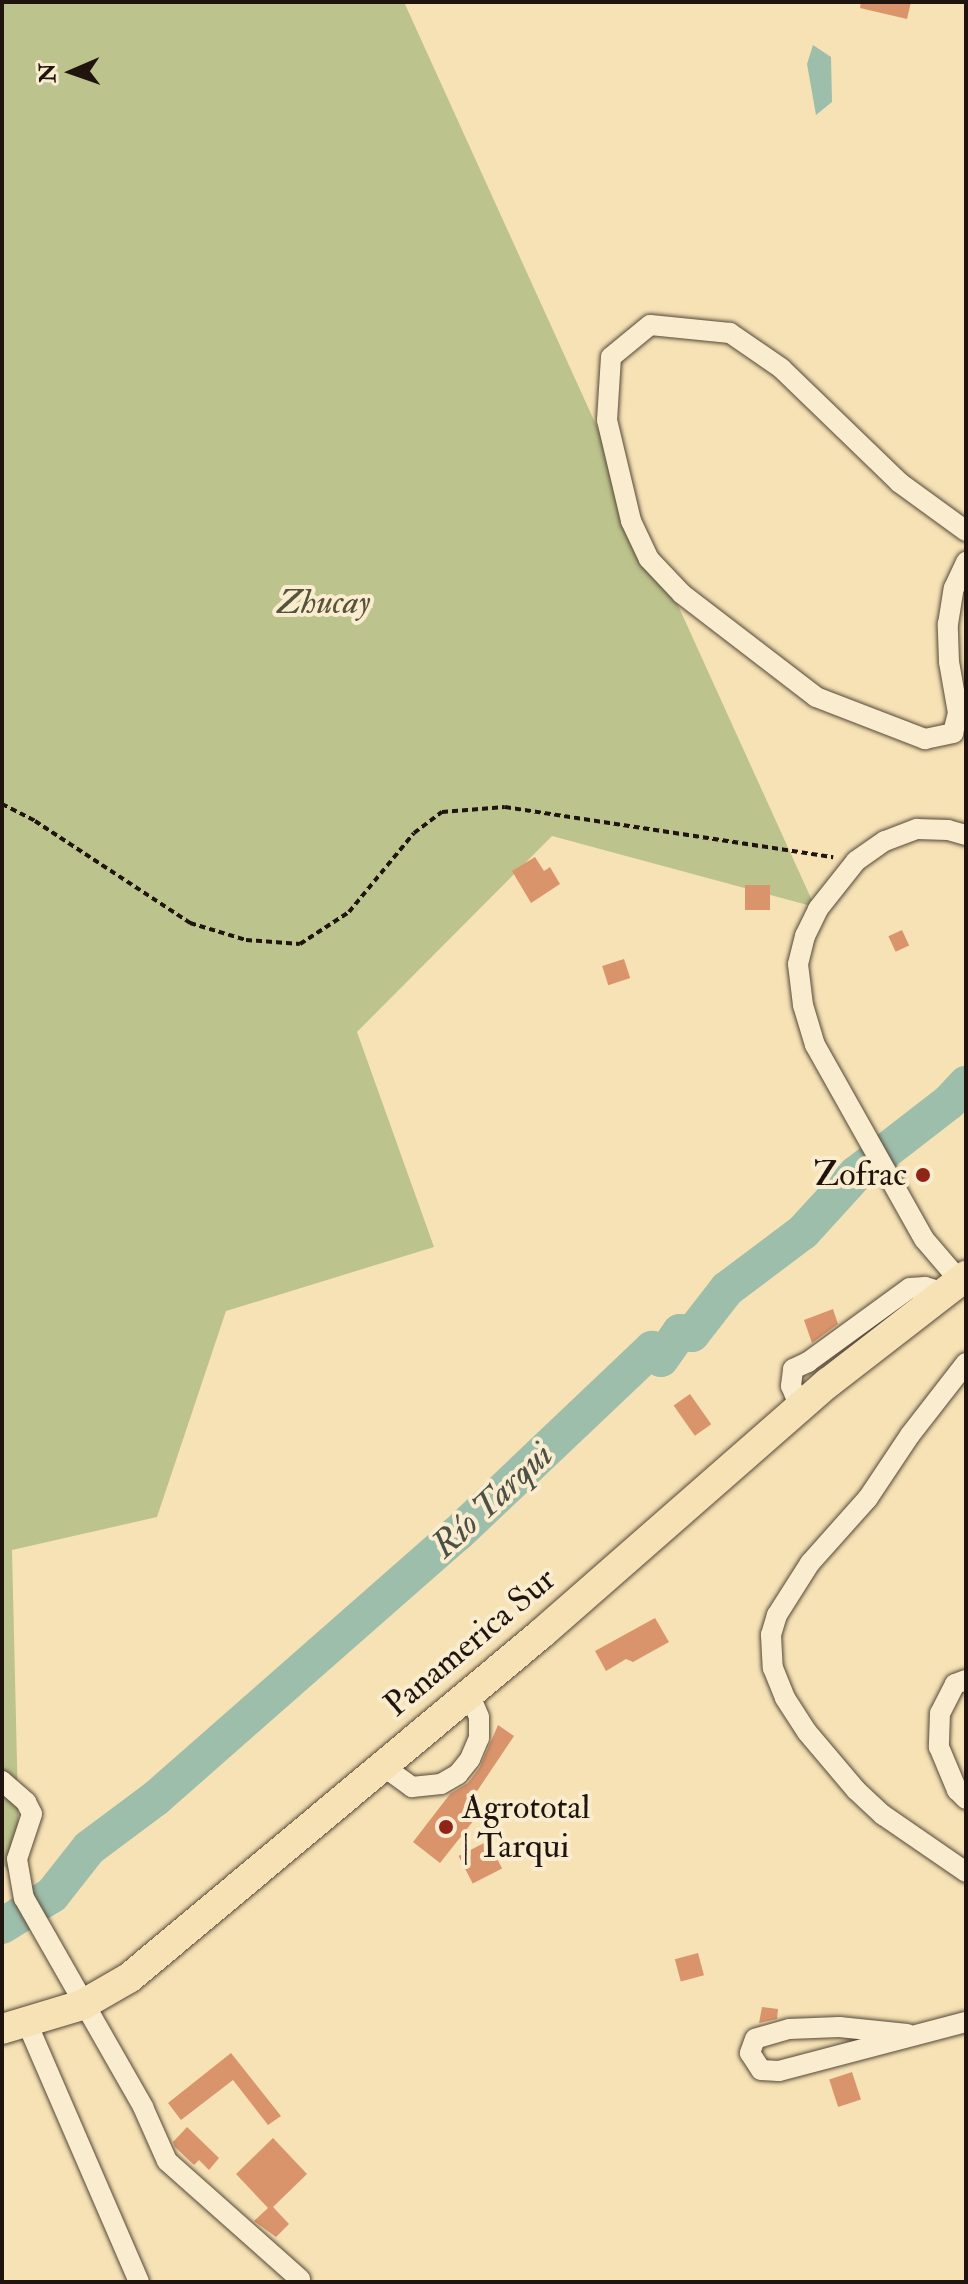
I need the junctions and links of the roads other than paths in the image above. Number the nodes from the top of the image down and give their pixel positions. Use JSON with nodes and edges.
{"nodes":[{"id":1,"x":962,"y":528,"type":"edge"},
{"id":2,"x":966,"y":559,"type":"edge"},
{"id":3,"x":966,"y":835,"type":"edge"},
{"id":4,"x":957,"y":1283,"type":"edge"},
{"id":5,"x":966,"y":1363,"type":"edge"},
{"id":6,"x":966,"y":1680,"type":"edge"},
{"id":7,"x":469,"y":1694,"type":"junction"},
{"id":8,"x":383,"y":1766,"type":"junction"},
{"id":9,"x":2,"y":1781,"type":"edge"},
{"id":10,"x":966,"y":1799,"type":"edge"},
{"id":11,"x":966,"y":1872,"type":"edge"},
{"id":12,"x":82,"y":2005,"type":"junction"},
{"id":13,"x":966,"y":2022,"type":"edge"},
{"id":14,"x":15,"y":2026,"type":"edge"},
{"id":15,"x":907,"y":2034,"type":"junction"},
{"id":16,"x":300,"y":2279,"type":"dead end"},
{"id":17,"x":139,"y":2282,"type":"edge"}],
"edges":[{"from":1,"to":2,"type":"street"},
{"from":1,"to":2,"type":"street"},
{"from":3,"to":4,"type":"street"},
{"from":4,"to":7,"type":"highway","name":"Panamerica Sur"},
{"from":5,"to":11,"type":"street"},
{"from":6,"to":10,"type":"street"},
{"from":7,"to":8,"type":"highway","name":"Panamerica Sur"},
{"from":7,"to":8,"type":"street"},
{"from":8,"to":12,"type":"highway","name":"Panamerica Sur"},
{"from":9,"to":12,"type":"street"},
{"from":12,"to":14,"type":"highway","name":"Panamerica Sur"},
{"from":12,"to":16,"type":"street"},
{"from":13,"to":15,"type":"street"},
{"from":14,"to":17,"type":"street"},
{"from":15,"to":15,"type":"street"}]}
